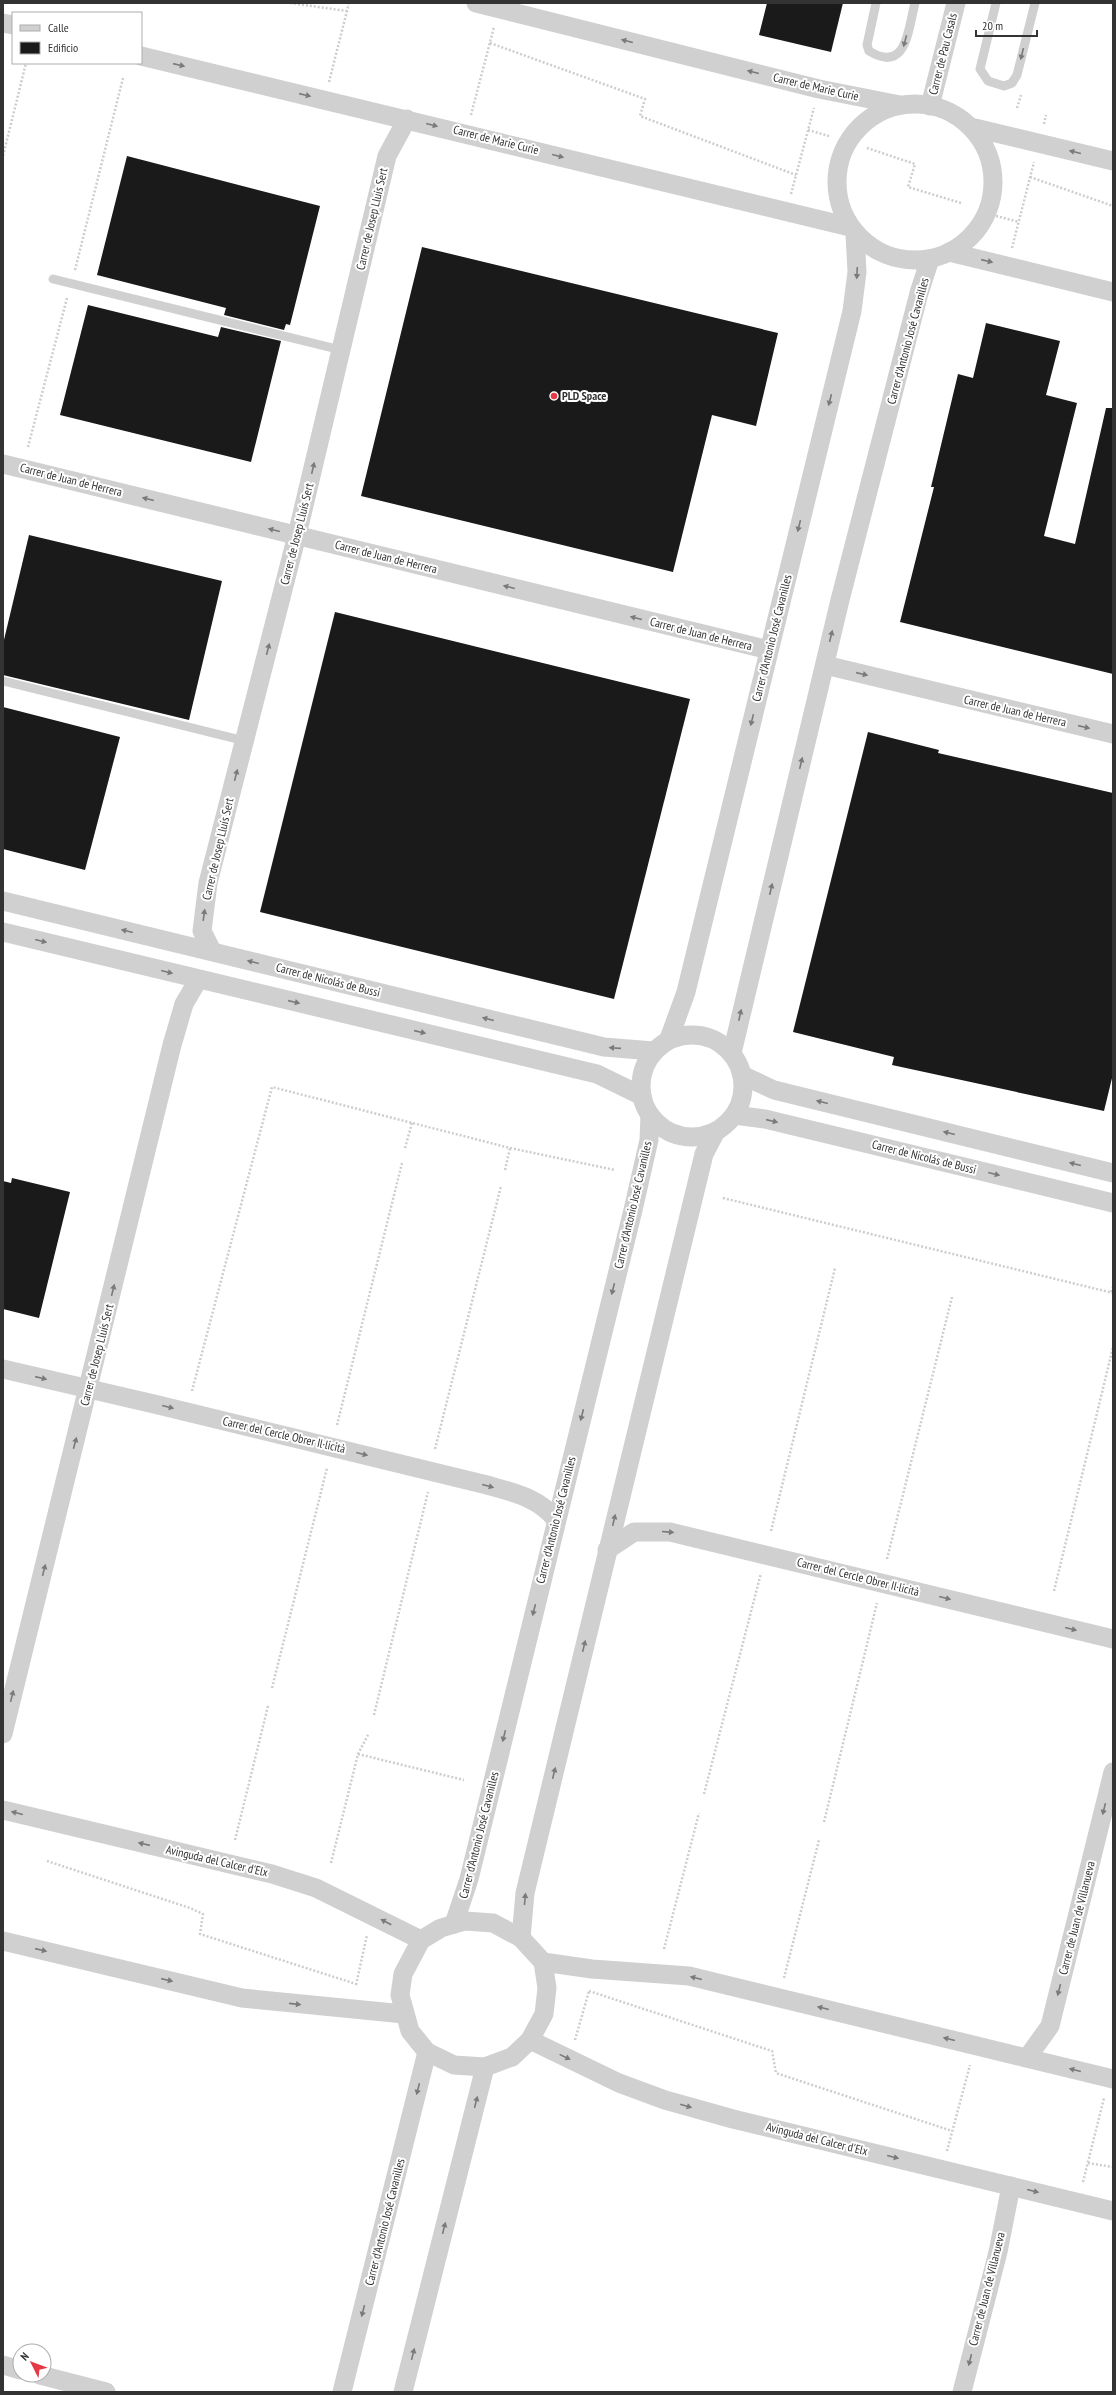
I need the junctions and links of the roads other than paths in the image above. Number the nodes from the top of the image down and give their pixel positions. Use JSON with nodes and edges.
{"nodes":[{"id":1,"x":476,"y":3,"type":"edge"},
{"id":2,"x":876,"y":3,"type":"edge"},
{"id":3,"x":915,"y":3,"type":"edge"},
{"id":4,"x":956,"y":3,"type":"edge"},
{"id":5,"x":996,"y":3,"type":"edge"},
{"id":6,"x":1035,"y":3,"type":"edge"},
{"id":7,"x":142,"y":56,"type":"edge"},
{"id":8,"x":900,"y":105,"type":"junction"},
{"id":9,"x":930,"y":106,"type":"junction"},
{"id":10,"x":406,"y":119,"type":"junction"},
{"id":11,"x":975,"y":128,"type":"junction"},
{"id":12,"x":1113,"y":161,"type":"edge"},
{"id":13,"x":853,"y":230,"type":"junction"},
{"id":14,"x":949,"y":252,"type":"junction"},
{"id":15,"x":930,"y":259,"type":"junction"},
{"id":16,"x":53,"y":279,"type":"dead end"},
{"id":17,"x":1113,"y":292,"type":"edge"},
{"id":18,"x":341,"y":350,"type":"junction"},
{"id":19,"x":3,"y":464,"type":"edge"},
{"id":20,"x":297,"y":535,"type":"junction"},
{"id":21,"x":769,"y":650,"type":"junction"},
{"id":22,"x":824,"y":665,"type":"junction"},
{"id":23,"x":3,"y":682,"type":"edge"},
{"id":24,"x":1113,"y":734,"type":"edge"},
{"id":25,"x":245,"y":741,"type":"junction"},
{"id":26,"x":3,"y":901,"type":"edge"},
{"id":27,"x":3,"y":932,"type":"edge"},
{"id":28,"x":212,"y":951,"type":"junction"},
{"id":29,"x":198,"y":980,"type":"junction"},
{"id":30,"x":669,"y":1039,"type":"junction"},
{"id":31,"x":653,"y":1051,"type":"junction"},
{"id":32,"x":732,"y":1054,"type":"junction"},
{"id":33,"x":742,"y":1075,"type":"junction"},
{"id":34,"x":642,"y":1096,"type":"junction"},
{"id":35,"x":650,"y":1114,"type":"junction"},
{"id":36,"x":734,"y":1115,"type":"junction"},
{"id":37,"x":715,"y":1133,"type":"junction"},
{"id":38,"x":1113,"y":1173,"type":"edge"},
{"id":39,"x":1113,"y":1204,"type":"edge"},
{"id":40,"x":3,"y":1369,"type":"edge"},
{"id":41,"x":89,"y":1389,"type":"junction"},
{"id":42,"x":556,"y":1520,"type":"junction"},
{"id":43,"x":607,"y":1550,"type":"junction"},
{"id":44,"x":1113,"y":1639,"type":"edge"},
{"id":45,"x":3,"y":1734,"type":"edge"},
{"id":46,"x":1113,"y":1772,"type":"edge"},
{"id":47,"x":3,"y":1810,"type":"edge"},
{"id":48,"x":454,"y":1924,"type":"junction"},
{"id":49,"x":521,"y":1938,"type":"junction"},
{"id":50,"x":420,"y":1940,"type":"junction"},
{"id":51,"x":3,"y":1941,"type":"edge"},
{"id":52,"x":543,"y":1962,"type":"junction"},
{"id":53,"x":404,"y":2014,"type":"junction"},
{"id":54,"x":530,"y":2040,"type":"junction"},
{"id":55,"x":427,"y":2052,"type":"junction"},
{"id":56,"x":1027,"y":2058,"type":"junction"},
{"id":57,"x":485,"y":2067,"type":"junction"},
{"id":58,"x":1113,"y":2079,"type":"edge"},
{"id":59,"x":1011,"y":2186,"type":"junction"},
{"id":60,"x":1113,"y":2211,"type":"edge"},
{"id":61,"x":52,"y":2378,"type":"edge"},
{"id":62,"x":106,"y":2392,"type":"edge"},
{"id":63,"x":342,"y":2392,"type":"edge"},
{"id":64,"x":403,"y":2392,"type":"edge"},
{"id":65,"x":962,"y":2392,"type":"edge"}],
"edges":[{"from":8,"to":1,"type":"street","name":"Carrer de Marie Curie","one_way":true},
{"from":3,"to":2,"type":"lane","one_way":true},
{"from":4,"to":9,"type":"street","name":"Carrer de Pau Casals"},
{"from":6,"to":5,"type":"lane","one_way":true},
{"from":7,"to":10,"type":"street","name":"Carrer de Marie Curie","one_way":true},
{"from":8,"to":9,"type":"street","name":"Carrer de Marie Curie"},
{"from":8,"to":13,"type":"street"},
{"from":9,"to":11,"type":"street","name":"Carrer de Marie Curie"},
{"from":10,"to":13,"type":"street","name":"Carrer de Marie Curie","one_way":true},
{"from":10,"to":18,"type":"street","name":"Carrer de Josep Lluís Sert"},
{"from":12,"to":11,"type":"street","one_way":true},
{"from":11,"to":14,"type":"street"},
{"from":13,"to":15,"type":"street"},
{"from":13,"to":21,"type":"street","name":"Carrer d'Antonio José Cavanilles","one_way":true},
{"from":14,"to":15,"type":"street"},
{"from":14,"to":17,"type":"street","one_way":true},
{"from":22,"to":15,"type":"street","name":"Carrer d'Antonio José Cavanilles","one_way":true},
{"from":16,"to":18,"type":"lane"},
{"from":20,"to":18,"type":"street","name":"Carrer de Josep Lluís Sert","one_way":true},
{"from":20,"to":19,"type":"street","name":"Carrer de Juan de Herrera","one_way":true},
{"from":21,"to":20,"type":"street","name":"Carrer de Juan de Herrera","one_way":true},
{"from":25,"to":20,"type":"street","name":"Carrer de Josep Lluís Sert","one_way":true},
{"from":21,"to":30,"type":"street","name":"Carrer d'Antonio José Cavanilles","one_way":true},
{"from":22,"to":24,"type":"street","name":"Carrer de Juan de Herrera","one_way":true},
{"from":32,"to":22,"type":"street","name":"Carrer d'Antonio José Cavanilles","one_way":true},
{"from":23,"to":25,"type":"lane"},
{"from":28,"to":25,"type":"street","name":"Carrer de Josep Lluís Sert","one_way":true},
{"from":28,"to":26,"type":"street","name":"Carrer de Nicolás de Bussi","one_way":true},
{"from":27,"to":29,"type":"street","one_way":true},
{"from":31,"to":28,"type":"street","name":"Carrer de Nicolás de Bussi","one_way":true},
{"from":29,"to":34,"type":"street","one_way":true},
{"from":41,"to":29,"type":"street","name":"Carrer de Josep Lluís Sert","one_way":true},
{"from":30,"to":31,"type":"street"},
{"from":30,"to":32,"type":"street"},
{"from":31,"to":34,"type":"street"},
{"from":32,"to":33,"type":"street"},
{"from":33,"to":36,"type":"street"},
{"from":38,"to":33,"type":"street","one_way":true},
{"from":34,"to":35,"type":"street"},
{"from":35,"to":37,"type":"street"},
{"from":35,"to":42,"type":"street","name":"Carrer d'Antonio José Cavanilles","one_way":true},
{"from":36,"to":37,"type":"street"},
{"from":36,"to":39,"type":"street","name":"Carrer de Nicolás de Bussi","one_way":true},
{"from":43,"to":37,"type":"street","one_way":true},
{"from":40,"to":41,"type":"street","name":"Carrer del Cercle Obrer Il·licità","one_way":true},
{"from":41,"to":42,"type":"street","name":"Carrer del Cercle Obrer Il·licità","one_way":true},
{"from":45,"to":41,"type":"street","name":"Carrer de Josep Lluís Sert","one_way":true},
{"from":42,"to":48,"type":"street","name":"Carrer d'Antonio José Cavanilles","one_way":true},
{"from":43,"to":44,"type":"street","name":"Carrer del Cercle Obrer Il·licità","one_way":true},
{"from":49,"to":43,"type":"street","one_way":true},
{"from":46,"to":56,"type":"street","name":"Carrer de Juan de Villanueva","one_way":true},
{"from":50,"to":47,"type":"street","name":"Avinguda del Calcer d'Elx","one_way":true},
{"from":48,"to":49,"type":"street"},
{"from":48,"to":50,"type":"street"},
{"from":49,"to":52,"type":"street"},
{"from":50,"to":53,"type":"street"},
{"from":51,"to":53,"type":"street","one_way":true},
{"from":52,"to":54,"type":"street"},
{"from":56,"to":52,"type":"street","one_way":true},
{"from":53,"to":55,"type":"street"},
{"from":54,"to":57,"type":"street"},
{"from":54,"to":59,"type":"street","name":"Avinguda del Calcer d'Elx","one_way":true},
{"from":55,"to":57,"type":"street"},
{"from":55,"to":63,"type":"street","name":"Carrer d'Antonio José Cavanilles","one_way":true},
{"from":58,"to":56,"type":"street","one_way":true},
{"from":64,"to":57,"type":"street","one_way":true},
{"from":59,"to":60,"type":"street","name":"Avinguda del Calcer d'Elx","one_way":true},
{"from":59,"to":65,"type":"street","name":"Carrer de Juan de Villanueva","one_way":true},
{"from":61,"to":62,"type":"street"}]}
